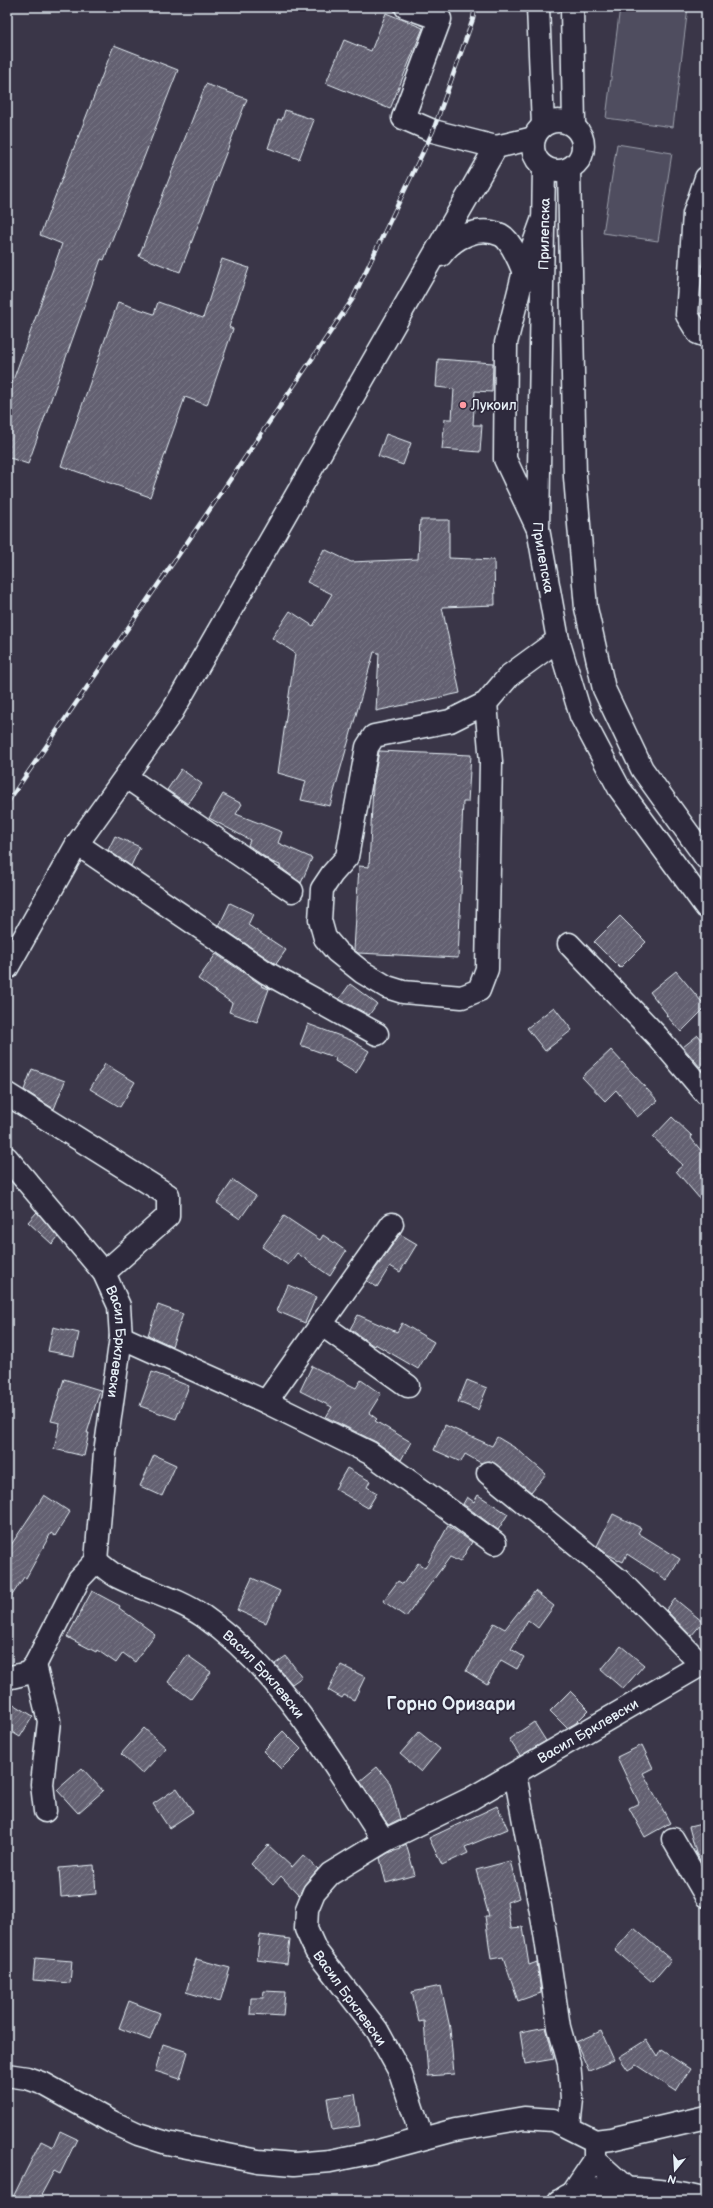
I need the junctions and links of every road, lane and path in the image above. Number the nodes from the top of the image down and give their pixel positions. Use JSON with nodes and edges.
{"nodes":[{"id":1,"x":406,"y":7,"type":"edge"},
{"id":2,"x":538,"y":7,"type":"edge"},
{"id":3,"x":572,"y":7,"type":"edge"},
{"id":4,"x":574,"y":126,"type":"junction"},
{"id":5,"x":539,"y":132,"type":"junction"},
{"id":6,"x":496,"y":147,"type":"junction"},
{"id":7,"x":544,"y":167,"type":"junction"},
{"id":8,"x":569,"y":169,"type":"junction"},
{"id":9,"x":706,"y":178,"type":"edge"},
{"id":10,"x":544,"y":216,"type":"junction"},
{"id":11,"x":524,"y":271,"type":"junction"},
{"id":12,"x":406,"y":303,"type":"junction"},
{"id":13,"x":706,"y":336,"type":"edge"},
{"id":14,"x":541,"y":364,"type":"junction"},
{"id":15,"x":538,"y":529,"type":"junction"},
{"id":16,"x":558,"y":640,"type":"junction"},
{"id":17,"x":486,"y":703,"type":"junction"},
{"id":18,"x":126,"y":777,"type":"junction"},
{"id":19,"x":77,"y":844,"type":"junction"},
{"id":20,"x":706,"y":858,"type":"edge"},
{"id":21,"x":292,"y":891,"type":"dead end"},
{"id":22,"x":706,"y":907,"type":"edge"},
{"id":23,"x":569,"y":944,"type":"dead end"},
{"id":24,"x":7,"y":968,"type":"edge"},
{"id":25,"x":377,"y":1034,"type":"dead end"},
{"id":26,"x":7,"y":1094,"type":"edge"},
{"id":27,"x":706,"y":1094,"type":"edge"},
{"id":28,"x":7,"y":1158,"type":"edge"},
{"id":29,"x":392,"y":1224,"type":"dead end"},
{"id":30,"x":104,"y":1274,"type":"junction"},
{"id":31,"x":321,"y":1324,"type":"junction"},
{"id":32,"x":121,"y":1337,"type":"junction"},
{"id":33,"x":408,"y":1386,"type":"dead end"},
{"id":34,"x":266,"y":1402,"type":"junction"},
{"id":35,"x":488,"y":1473,"type":"dead end"},
{"id":36,"x":495,"y":1543,"type":"dead end"},
{"id":37,"x":96,"y":1562,"type":"junction"},
{"id":38,"x":704,"y":1663,"type":"edge"},
{"id":39,"x":36,"y":1665,"type":"junction"},
{"id":40,"x":7,"y":1678,"type":"edge"},
{"id":41,"x":515,"y":1774,"type":"junction"},
{"id":42,"x":45,"y":1811,"type":"dead end"},
{"id":43,"x":673,"y":1839,"type":"dead end"},
{"id":44,"x":384,"y":1841,"type":"junction"},
{"id":45,"x":706,"y":1896,"type":"edge"},
{"id":46,"x":7,"y":2075,"type":"edge"},
{"id":47,"x":706,"y":2117,"type":"edge"},
{"id":48,"x":569,"y":2127,"type":"junction"},
{"id":49,"x":422,"y":2138,"type":"junction"},
{"id":50,"x":595,"y":2150,"type":"junction"},
{"id":51,"x":626,"y":2189,"type":"junction"},
{"id":52,"x":565,"y":2197,"type":"edge"},
{"id":53,"x":706,"y":2200,"type":"edge"}],
"edges":[{"from":1,"to":6,"type":"street"},
{"from":2,"to":5,"type":"street"},
{"from":3,"to":4,"type":"street"},
{"from":4,"to":5,"type":"street"},
{"from":4,"to":8,"type":"street"},
{"from":5,"to":6,"type":"street"},
{"from":5,"to":7,"type":"street"},
{"from":6,"to":12,"type":"street"},
{"from":7,"to":8,"type":"street"},
{"from":7,"to":10,"type":"street","name":"Прилепска"},
{"from":8,"to":20,"type":"street","name":"Прилепска"},
{"from":9,"to":13,"type":"street"},
{"from":10,"to":11,"type":"street"},
{"from":10,"to":14,"type":"street","name":"Прилепска"},
{"from":11,"to":12,"type":"street"},
{"from":11,"to":14,"type":"street"},
{"from":11,"to":15,"type":"street"},
{"from":12,"to":18,"type":"street"},
{"from":14,"to":15,"type":"street","name":"Прилепска"},
{"from":15,"to":16,"type":"street","name":"Прилепска"},
{"from":16,"to":17,"type":"street"},
{"from":16,"to":22,"type":"street","name":"Прилепска"},
{"from":17,"to":17,"type":"street"},
{"from":18,"to":19,"type":"street"},
{"from":18,"to":21,"type":"street"},
{"from":19,"to":24,"type":"street"},
{"from":19,"to":25,"type":"street"},
{"from":23,"to":27,"type":"street"},
{"from":26,"to":30,"type":"street"},
{"from":28,"to":30,"type":"street","name":"Васил Брклевски"},
{"from":29,"to":31,"type":"street"},
{"from":30,"to":32,"type":"street","name":"Васил Брклевски"},
{"from":31,"to":33,"type":"street"},
{"from":31,"to":34,"type":"street"},
{"from":32,"to":34,"type":"street"},
{"from":32,"to":37,"type":"street","name":"Васил Брклевски"},
{"from":34,"to":36,"type":"street"},
{"from":35,"to":38,"type":"street"},
{"from":37,"to":39,"type":"street"},
{"from":37,"to":44,"type":"street","name":"Васил Брклевски"},
{"from":38,"to":41,"type":"street","name":"Васил Брклевски"},
{"from":39,"to":40,"type":"street"},
{"from":39,"to":42,"type":"street"},
{"from":41,"to":44,"type":"street","name":"Васил Брклевски"},
{"from":41,"to":48,"type":"street"},
{"from":43,"to":45,"type":"street"},
{"from":44,"to":49,"type":"street","name":"Васил Брклевски"},
{"from":46,"to":49,"type":"street"},
{"from":47,"to":50,"type":"street"},
{"from":48,"to":49,"type":"street"},
{"from":48,"to":50,"type":"street"},
{"from":50,"to":51,"type":"street"},
{"from":50,"to":52,"type":"street"},
{"from":51,"to":52,"type":"street"},
{"from":51,"to":53,"type":"street"}]}
